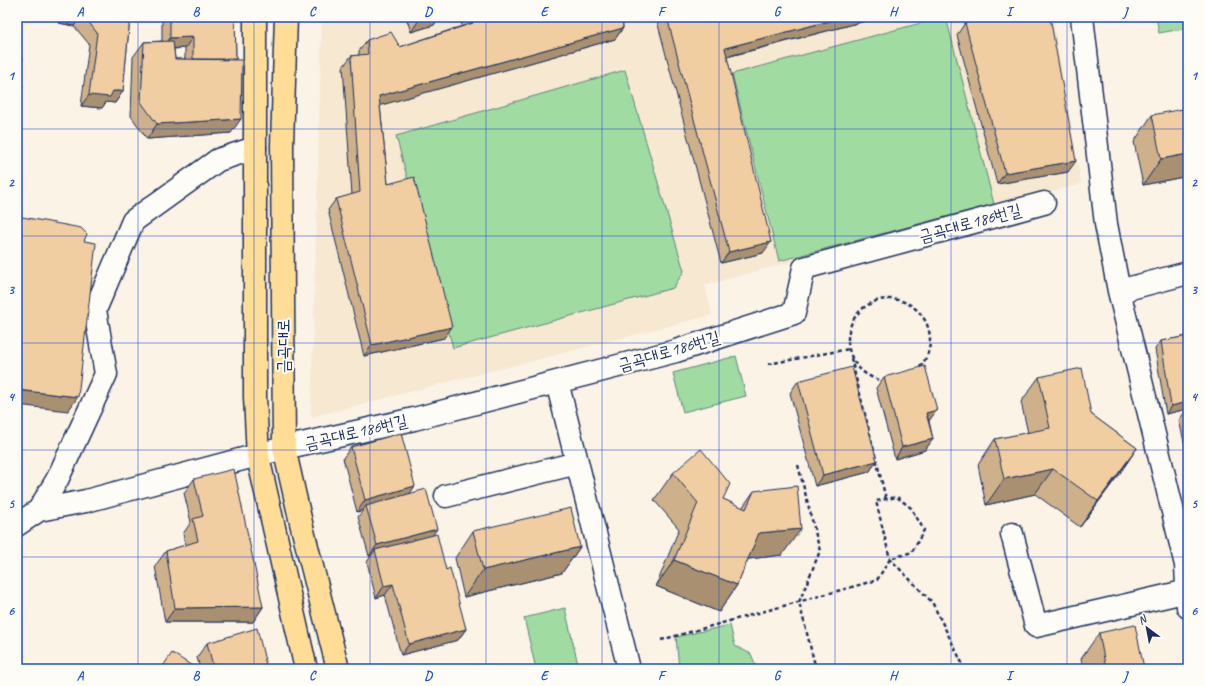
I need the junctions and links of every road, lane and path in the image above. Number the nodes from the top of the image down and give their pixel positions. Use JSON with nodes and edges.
{"nodes":[{"id":1,"x":255,"y":17,"type":"edge"},
{"id":2,"x":286,"y":17,"type":"edge"},
{"id":3,"x":1082,"y":17,"type":"edge"},
{"id":4,"x":256,"y":148,"type":"junction"},
{"id":5,"x":1044,"y":203,"type":"dead end"},
{"id":6,"x":1188,"y":273,"type":"edge"},
{"id":7,"x":1119,"y":292,"type":"junction"},
{"id":8,"x":848,"y":348,"type":"junction"},
{"id":9,"x":768,"y":364,"type":"dead end"},
{"id":10,"x":557,"y":382,"type":"junction"},
{"id":11,"x":284,"y":448,"type":"junction"},
{"id":12,"x":258,"y":457,"type":"junction"},
{"id":13,"x":577,"y":463,"type":"junction"},
{"id":14,"x":798,"y":465,"type":"dead end"},
{"id":15,"x":446,"y":496,"type":"dead end"},
{"id":16,"x":886,"y":499,"type":"junction"},
{"id":17,"x":38,"y":510,"type":"junction"},
{"id":18,"x":17,"y":525,"type":"edge"},
{"id":19,"x":1012,"y":534,"type":"dead end"},
{"id":20,"x":890,"y":559,"type":"junction"},
{"id":21,"x":1188,"y":596,"type":"edge"},
{"id":22,"x":799,"y":602,"type":"junction"},
{"id":23,"x":661,"y":640,"type":"dead end"},
{"id":24,"x":306,"y":669,"type":"edge"},
{"id":25,"x":338,"y":669,"type":"edge"},
{"id":26,"x":629,"y":669,"type":"edge"},
{"id":27,"x":816,"y":669,"type":"edge"},
{"id":28,"x":965,"y":669,"type":"edge"}],
"edges":[{"from":1,"to":4,"type":"main road","name":"금곡대로"},
{"from":2,"to":11,"type":"main road","name":"금곡대로"},
{"from":3,"to":7,"type":"street"},
{"from":4,"to":12,"type":"main road","name":"금곡대로"},
{"from":4,"to":17,"type":"street"},
{"from":5,"to":10,"type":"street","name":"금곡대로186번길"},
{"from":6,"to":7,"type":"street"},
{"from":7,"to":21,"type":"street"},
{"from":8,"to":8,"type":"path"},
{"from":8,"to":9,"type":"path"},
{"from":8,"to":16,"type":"path"},
{"from":10,"to":11,"type":"street","name":"금곡대로186번길"},
{"from":10,"to":13,"type":"street"},
{"from":11,"to":12,"type":"street","name":"금곡대로186번길"},
{"from":11,"to":25,"type":"main road","name":"금곡대로"},
{"from":12,"to":17,"type":"street","name":"금곡대로186번길"},
{"from":12,"to":24,"type":"main road","name":"금곡대로"},
{"from":13,"to":15,"type":"street"},
{"from":13,"to":26,"type":"street"},
{"from":14,"to":22,"type":"path"},
{"from":16,"to":20,"type":"path"},
{"from":16,"to":20,"type":"path"},
{"from":17,"to":18,"type":"street"},
{"from":19,"to":21,"type":"street"},
{"from":20,"to":22,"type":"path"},
{"from":20,"to":28,"type":"path"},
{"from":22,"to":23,"type":"path"},
{"from":22,"to":27,"type":"path"}]}
